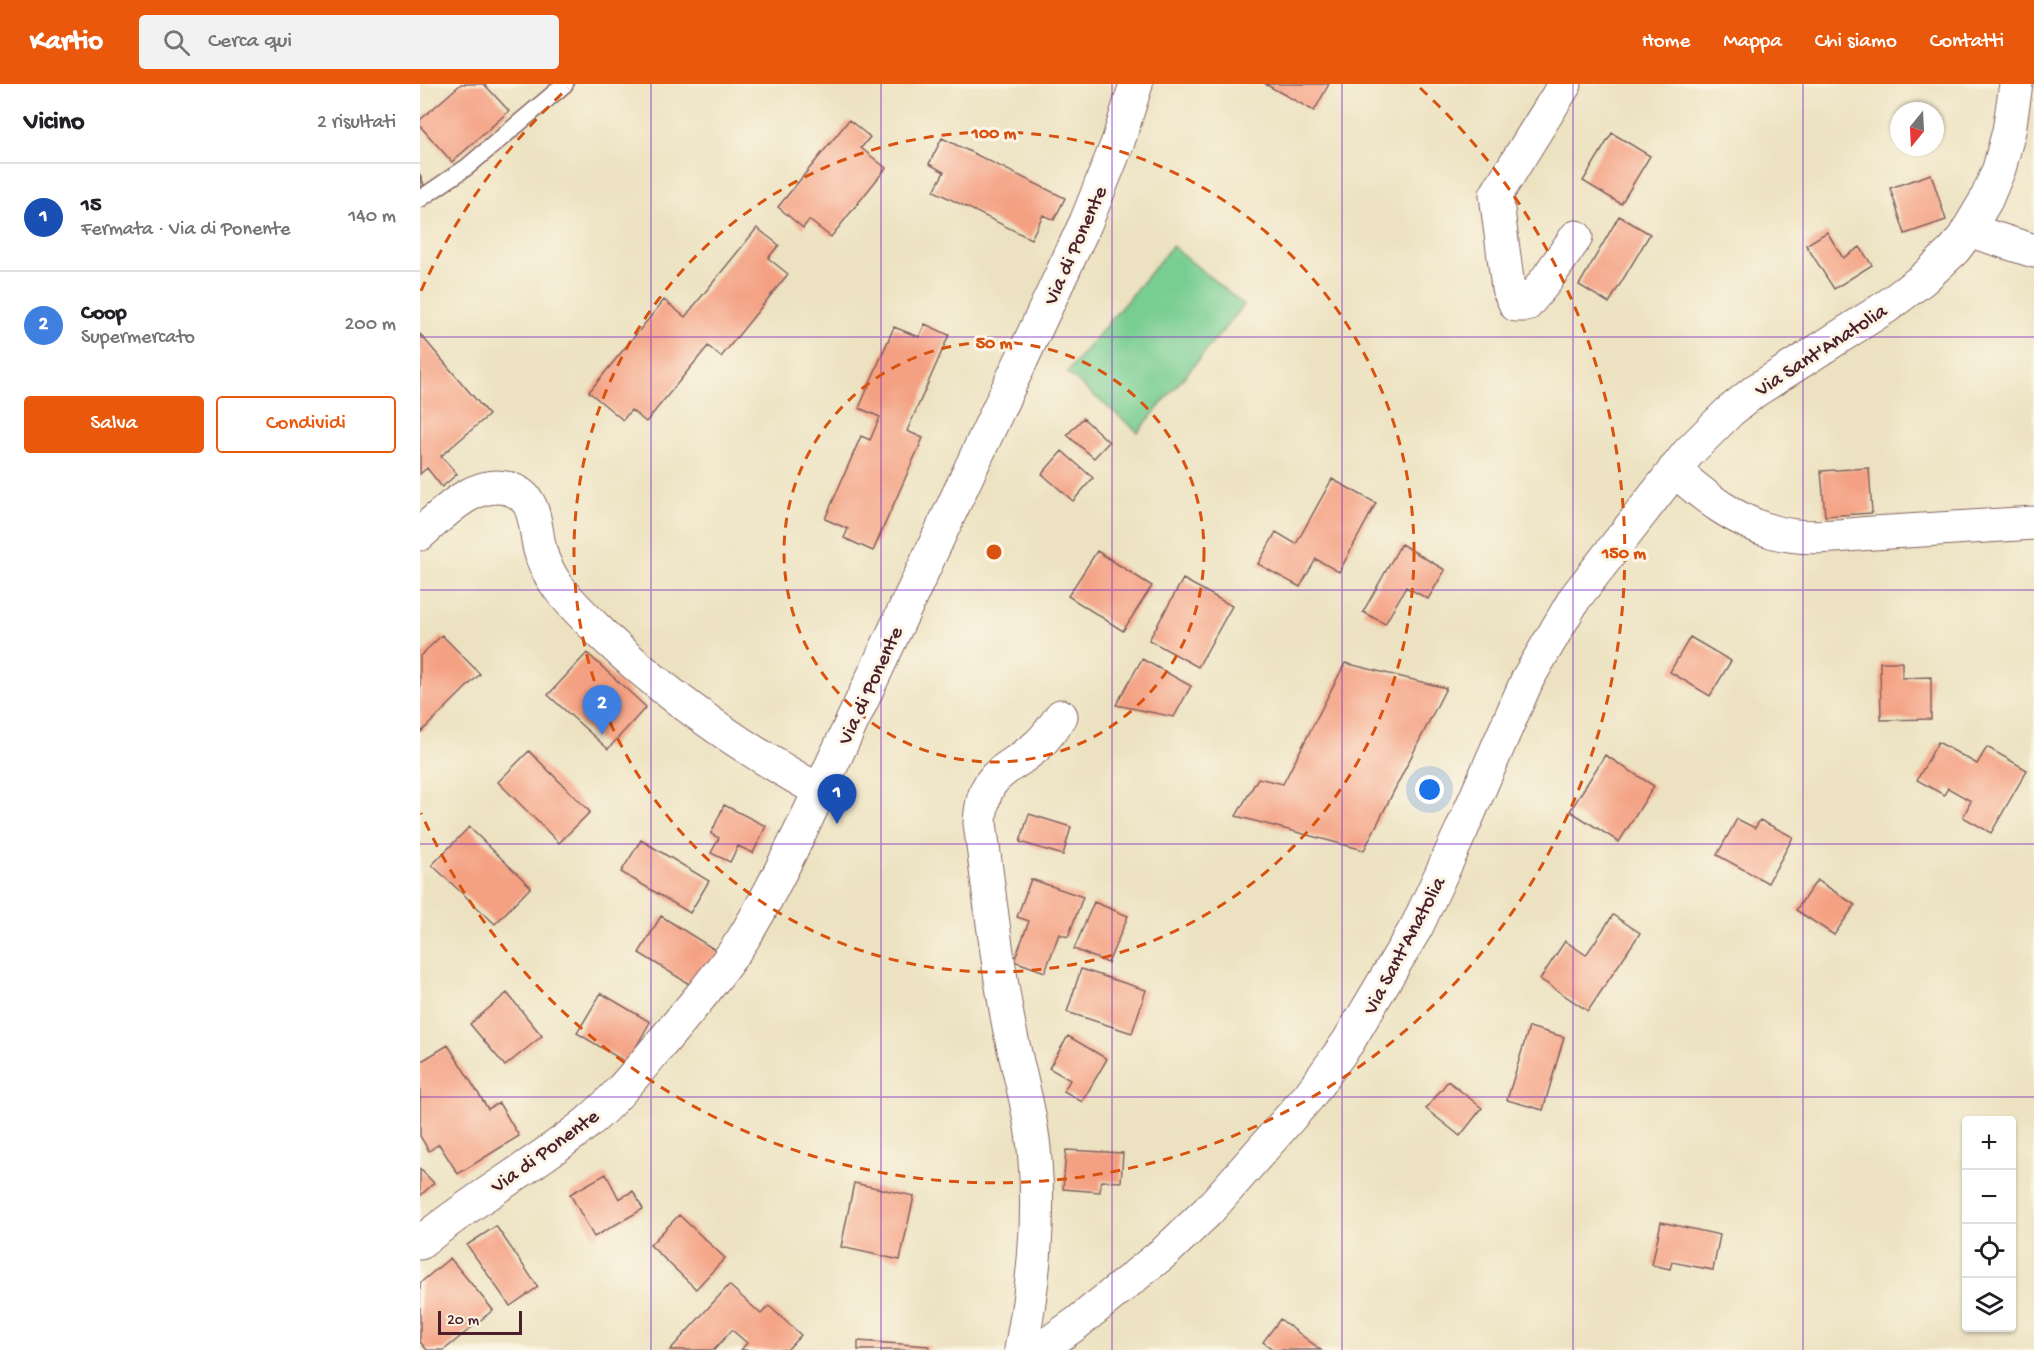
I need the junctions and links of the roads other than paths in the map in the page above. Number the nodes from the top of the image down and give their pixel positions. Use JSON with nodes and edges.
{"nodes":[{"id":1,"x":564,"y":84,"type":"edge"},
{"id":2,"x":1136,"y":84,"type":"edge"},
{"id":3,"x":1565,"y":84,"type":"edge"},
{"id":4,"x":2016,"y":84,"type":"edge"},
{"id":5,"x":420,"y":199,"type":"edge"},
{"id":6,"x":1968,"y":230,"type":"junction"},
{"id":7,"x":1576,"y":237,"type":"dead end"},
{"id":8,"x":2034,"y":251,"type":"edge"},
{"id":9,"x":1674,"y":470,"type":"junction"},
{"id":10,"x":2034,"y":523,"type":"edge"},
{"id":11,"x":420,"y":534,"type":"edge"},
{"id":12,"x":1061,"y":716,"type":"dead end"},
{"id":13,"x":820,"y":791,"type":"junction"},
{"id":14,"x":420,"y":1243,"type":"edge"},
{"id":15,"x":1021,"y":1350,"type":"edge"},
{"id":16,"x":1039,"y":1350,"type":"edge"}],
"edges":[{"from":1,"to":5,"type":"lane"},
{"from":2,"to":13,"type":"main road","name":"Via di Ponente"},
{"from":3,"to":7,"type":"main road"},
{"from":4,"to":6,"type":"main road","name":"Via Sant'Anatolia"},
{"from":6,"to":8,"type":"main road"},
{"from":6,"to":9,"type":"main road","name":"Via Sant'Anatolia"},
{"from":9,"to":10,"type":"main road"},
{"from":9,"to":16,"type":"main road","name":"Via Sant'Anatolia"},
{"from":11,"to":13,"type":"main road"},
{"from":12,"to":15,"type":"main road"},
{"from":13,"to":14,"type":"main road","name":"Via di Ponente"}]}
